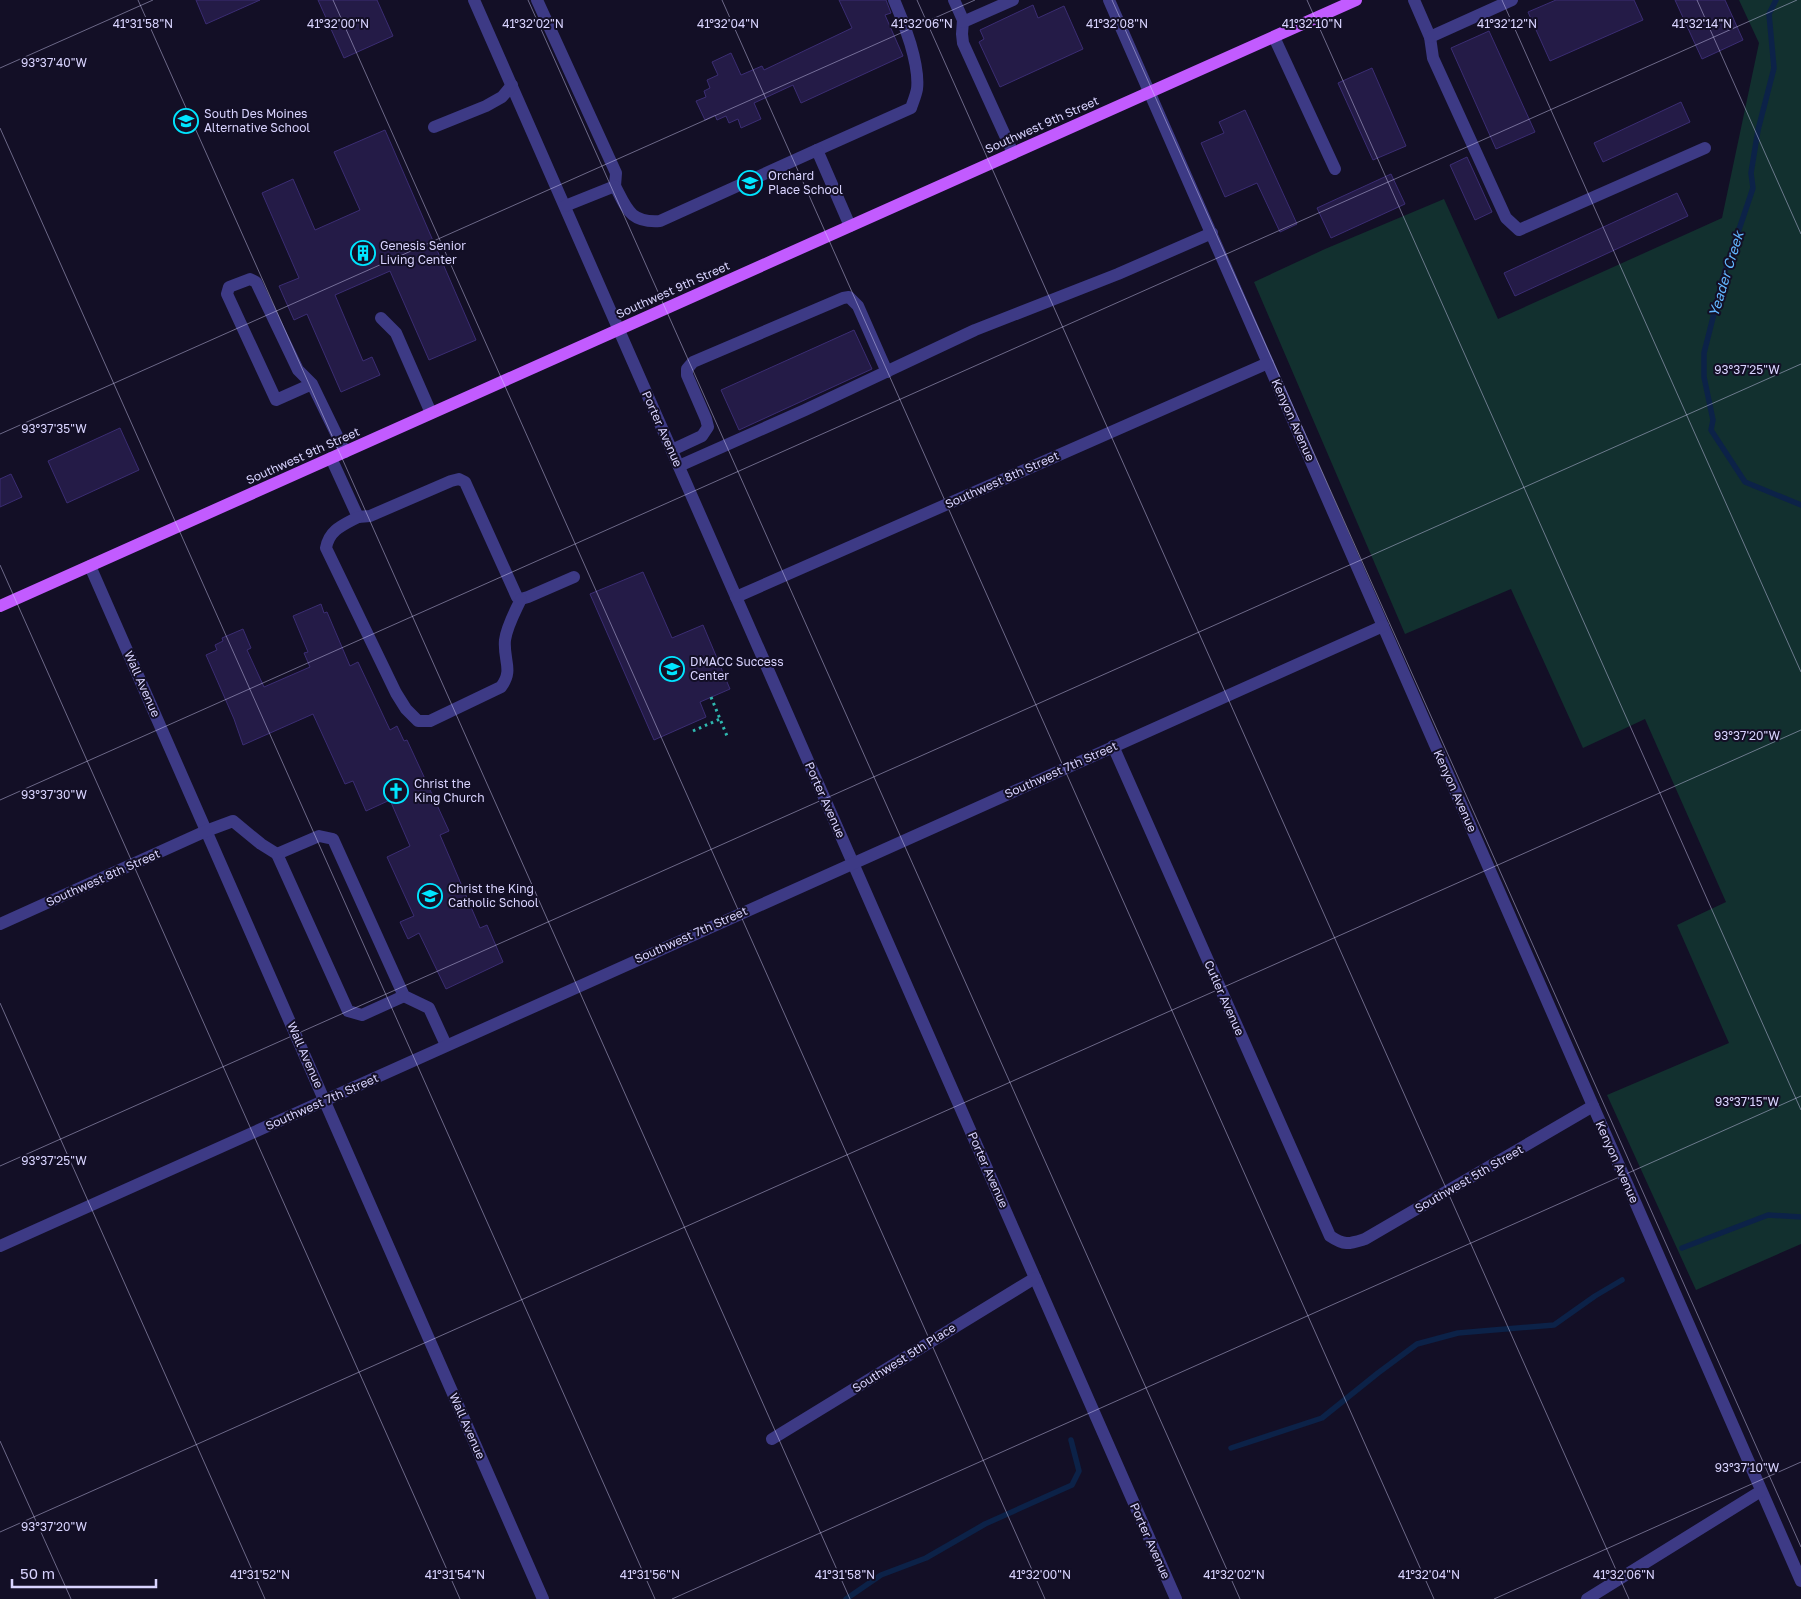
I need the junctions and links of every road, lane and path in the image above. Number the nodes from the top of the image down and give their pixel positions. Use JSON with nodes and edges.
{"nodes":[{"id":1,"x":474,"y":0,"type":"edge"},
{"id":2,"x":537,"y":0,"type":"edge"},
{"id":3,"x":894,"y":0,"type":"edge"},
{"id":4,"x":954,"y":0,"type":"edge"},
{"id":5,"x":1013,"y":0,"type":"edge"},
{"id":6,"x":1109,"y":0,"type":"edge"},
{"id":7,"x":1356,"y":0,"type":"edge"},
{"id":8,"x":1414,"y":0,"type":"edge"},
{"id":9,"x":1512,"y":0,"type":"edge"},
{"id":10,"x":963,"y":22,"type":"junction"},
{"id":11,"x":1274,"y":37,"type":"junction"},
{"id":12,"x":1430,"y":37,"type":"junction"},
{"id":13,"x":512,"y":84,"type":"junction"},
{"id":14,"x":1150,"y":92,"type":"junction"},
{"id":15,"x":434,"y":126,"type":"dead end"},
{"id":16,"x":1705,"y":148,"type":"dead end"},
{"id":17,"x":817,"y":150,"type":"junction"},
{"id":18,"x":1013,"y":154,"type":"junction"},
{"id":19,"x":1335,"y":169,"type":"dead end"},
{"id":20,"x":615,"y":186,"type":"junction"},
{"id":21,"x":565,"y":206,"type":"junction"},
{"id":22,"x":850,"y":226,"type":"junction"},
{"id":23,"x":1212,"y":233,"type":"junction"},
{"id":24,"x":381,"y":318,"type":"dead end"},
{"id":25,"x":619,"y":330,"type":"junction"},
{"id":26,"x":1268,"y":363,"type":"junction"},
{"id":27,"x":887,"y":372,"type":"junction"},
{"id":28,"x":312,"y":384,"type":"junction"},
{"id":29,"x":431,"y":413,"type":"junction"},
{"id":30,"x":672,"y":450,"type":"junction"},
{"id":31,"x":345,"y":452,"type":"junction"},
{"id":32,"x":331,"y":458,"type":"junction"},
{"id":33,"x":679,"y":466,"type":"junction"},
{"id":34,"x":358,"y":517,"type":"junction"},
{"id":35,"x":90,"y":566,"type":"junction"},
{"id":36,"x":574,"y":578,"type":"dead end"},
{"id":37,"x":736,"y":597,"type":"junction"},
{"id":38,"x":521,"y":599,"type":"junction"},
{"id":39,"x":0,"y":606,"type":"edge"},
{"id":40,"x":1383,"y":626,"type":"junction"},
{"id":41,"x":711,"y":697,"type":"dead end"},
{"id":42,"x":720,"y":719,"type":"junction"},
{"id":43,"x":693,"y":731,"type":"dead end"},
{"id":44,"x":727,"y":736,"type":"dead end"},
{"id":45,"x":1113,"y":746,"type":"junction"},
{"id":46,"x":206,"y":831,"type":"junction"},
{"id":47,"x":277,"y":854,"type":"junction"},
{"id":48,"x":853,"y":863,"type":"junction"},
{"id":49,"x":0,"y":924,"type":"edge"},
{"id":50,"x":404,"y":996,"type":"junction"},
{"id":51,"x":446,"y":1045,"type":"junction"},
{"id":52,"x":325,"y":1100,"type":"junction"},
{"id":53,"x":1593,"y":1106,"type":"junction"},
{"id":54,"x":1342,"y":1244,"type":"joint"},
{"id":55,"x":0,"y":1246,"type":"edge"},
{"id":56,"x":1035,"y":1278,"type":"junction"},
{"id":57,"x":772,"y":1439,"type":"dead end"},
{"id":58,"x":1761,"y":1491,"type":"junction"},
{"id":59,"x":1801,"y":1581,"type":"edge"},
{"id":60,"x":544,"y":1599,"type":"edge"},
{"id":61,"x":1176,"y":1599,"type":"edge"},
{"id":62,"x":1586,"y":1599,"type":"edge"}],
"edges":[{"from":1,"to":13,"type":"street","name":"Porter Avenue"},
{"from":2,"to":20,"type":"street"},
{"from":3,"to":17,"type":"street"},
{"from":4,"to":10,"type":"street"},
{"from":5,"to":10,"type":"street"},
{"from":6,"to":14,"type":"street","name":"Kenyon Avenue"},
{"from":7,"to":11,"type":"main road","name":"Southwest 9th Street"},
{"from":8,"to":12,"type":"street"},
{"from":9,"to":12,"type":"street"},
{"from":10,"to":18,"type":"street"},
{"from":11,"to":14,"type":"main road","name":"Southwest 9th Street"},
{"from":11,"to":19,"type":"street"},
{"from":12,"to":16,"type":"street"},
{"from":13,"to":15,"type":"street"},
{"from":13,"to":21,"type":"street","name":"Porter Avenue"},
{"from":14,"to":18,"type":"main road","name":"Southwest 9th Street"},
{"from":14,"to":23,"type":"street","name":"Kenyon Avenue"},
{"from":17,"to":20,"type":"street"},
{"from":17,"to":22,"type":"street"},
{"from":18,"to":22,"type":"main road","name":"Southwest 9th Street"},
{"from":20,"to":21,"type":"street"},
{"from":21,"to":25,"type":"street","name":"Porter Avenue"},
{"from":22,"to":25,"type":"main road","name":"Southwest 9th Street"},
{"from":23,"to":26,"type":"street","name":"Kenyon Avenue"},
{"from":23,"to":27,"type":"street"},
{"from":24,"to":29,"type":"street"},
{"from":25,"to":29,"type":"main road","name":"Southwest 9th Street"},
{"from":25,"to":30,"type":"street","name":"Porter Avenue"},
{"from":26,"to":37,"type":"street","name":"Southwest 8th Street"},
{"from":26,"to":40,"type":"street","name":"Kenyon Avenue"},
{"from":27,"to":30,"type":"street"},
{"from":27,"to":33,"type":"street"},
{"from":28,"to":28,"type":"street"},
{"from":28,"to":31,"type":"street"},
{"from":29,"to":31,"type":"main road","name":"Southwest 9th Street"},
{"from":30,"to":33,"type":"street","name":"Porter Avenue"},
{"from":31,"to":32,"type":"main road","name":"Southwest 9th Street"},
{"from":32,"to":34,"type":"street"},
{"from":32,"to":35,"type":"main road","name":"Southwest 9th Street"},
{"from":33,"to":37,"type":"street","name":"Porter Avenue"},
{"from":34,"to":38,"type":"street"},
{"from":34,"to":38,"type":"street"},
{"from":35,"to":39,"type":"main road","name":"Southwest 9th Street"},
{"from":35,"to":46,"type":"street","name":"Wall Avenue"},
{"from":36,"to":38,"type":"street"},
{"from":37,"to":48,"type":"street","name":"Porter Avenue"},
{"from":40,"to":45,"type":"street","name":"Southwest 7th Street"},
{"from":40,"to":53,"type":"street","name":"Kenyon Avenue"},
{"from":41,"to":42,"type":"path"},
{"from":42,"to":43,"type":"path"},
{"from":42,"to":44,"type":"path"},
{"from":45,"to":48,"type":"street","name":"Southwest 7th Street"},
{"from":45,"to":54,"type":"street","name":"Cutler Avenue"},
{"from":46,"to":47,"type":"street","name":"Southwest 8th Street"},
{"from":46,"to":49,"type":"street","name":"Southwest 8th Street"},
{"from":46,"to":52,"type":"street","name":"Wall Avenue"},
{"from":47,"to":50,"type":"street"},
{"from":47,"to":50,"type":"street"},
{"from":48,"to":51,"type":"street","name":"Southwest 7th Street"},
{"from":48,"to":56,"type":"street","name":"Porter Avenue"},
{"from":50,"to":51,"type":"street"},
{"from":51,"to":52,"type":"street","name":"Southwest 7th Street"},
{"from":52,"to":55,"type":"street","name":"Southwest 7th Street"},
{"from":52,"to":60,"type":"street","name":"Wall Avenue"},
{"from":53,"to":54,"type":"street","name":"Southwest 5th Street"},
{"from":53,"to":58,"type":"street","name":"Kenyon Avenue"},
{"from":56,"to":57,"type":"street","name":"Southwest 5th Place"},
{"from":56,"to":61,"type":"street","name":"Porter Avenue"},
{"from":58,"to":59,"type":"street","name":"Kenyon Avenue"},
{"from":58,"to":62,"type":"street"}]}
